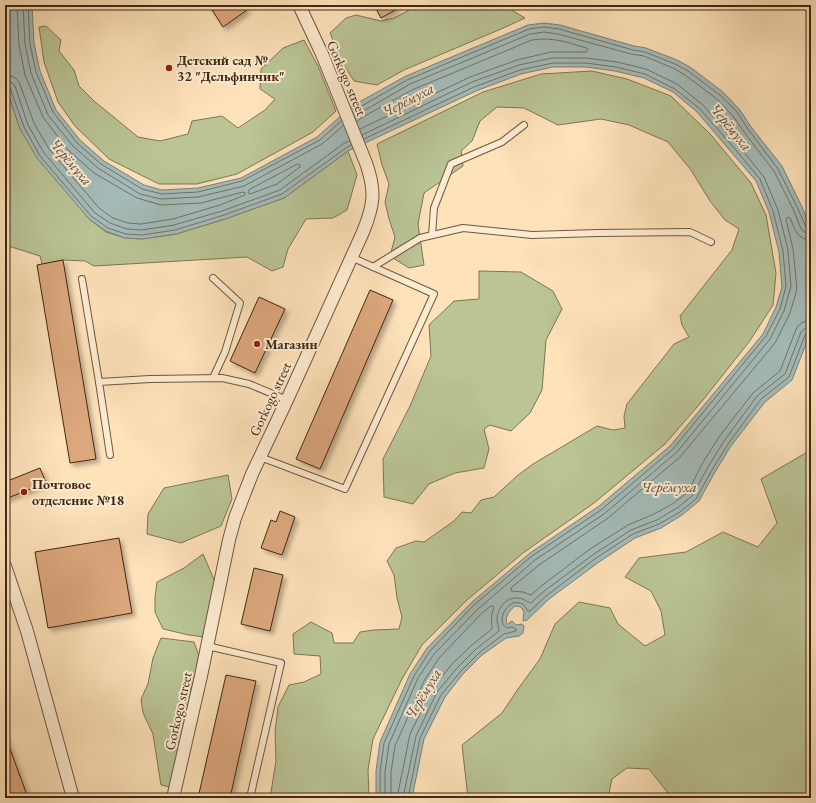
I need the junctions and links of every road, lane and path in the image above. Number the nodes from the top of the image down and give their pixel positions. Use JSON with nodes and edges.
{"nodes":[{"id":1,"x":299,"y":5,"type":"edge"},
{"id":2,"x":524,"y":125,"type":"dead end"},
{"id":3,"x":432,"y":236,"type":"junction"},
{"id":4,"x":711,"y":242,"type":"dead end"},
{"id":5,"x":351,"y":257,"type":"junction"},
{"id":6,"x":373,"y":267,"type":"junction"},
{"id":7,"x":214,"y":278,"type":"dead end"},
{"id":8,"x":82,"y":279,"type":"dead end"},
{"id":9,"x":213,"y":378,"type":"junction"},
{"id":10,"x":100,"y":382,"type":"junction"},
{"id":11,"x":287,"y":400,"type":"junction"},
{"id":12,"x":110,"y":455,"type":"dead end"},
{"id":13,"x":260,"y":457,"type":"junction"},
{"id":14,"x":5,"y":566,"type":"edge"},
{"id":15,"x":208,"y":646,"type":"junction"},
{"id":16,"x":73,"y":798,"type":"edge"},
{"id":17,"x":173,"y":798,"type":"edge"},
{"id":18,"x":250,"y":798,"type":"edge"}],
"edges":[{"from":1,"to":5,"type":"street","name":"Gorkogo street"},
{"from":2,"to":3,"type":"lane"},
{"from":3,"to":4,"type":"lane"},
{"from":3,"to":6,"type":"lane"},
{"from":5,"to":6,"type":"lane"},
{"from":5,"to":11,"type":"street","name":"Gorkogo street"},
{"from":6,"to":13,"type":"lane"},
{"from":7,"to":9,"type":"lane"},
{"from":8,"to":10,"type":"lane"},
{"from":9,"to":10,"type":"lane"},
{"from":9,"to":11,"type":"lane"},
{"from":10,"to":12,"type":"lane"},
{"from":11,"to":13,"type":"street","name":"Gorkogo street"},
{"from":13,"to":15,"type":"street","name":"Gorkogo street"},
{"from":14,"to":16,"type":"street"},
{"from":15,"to":17,"type":"street","name":"Gorkogo street"},
{"from":15,"to":18,"type":"lane"}]}
